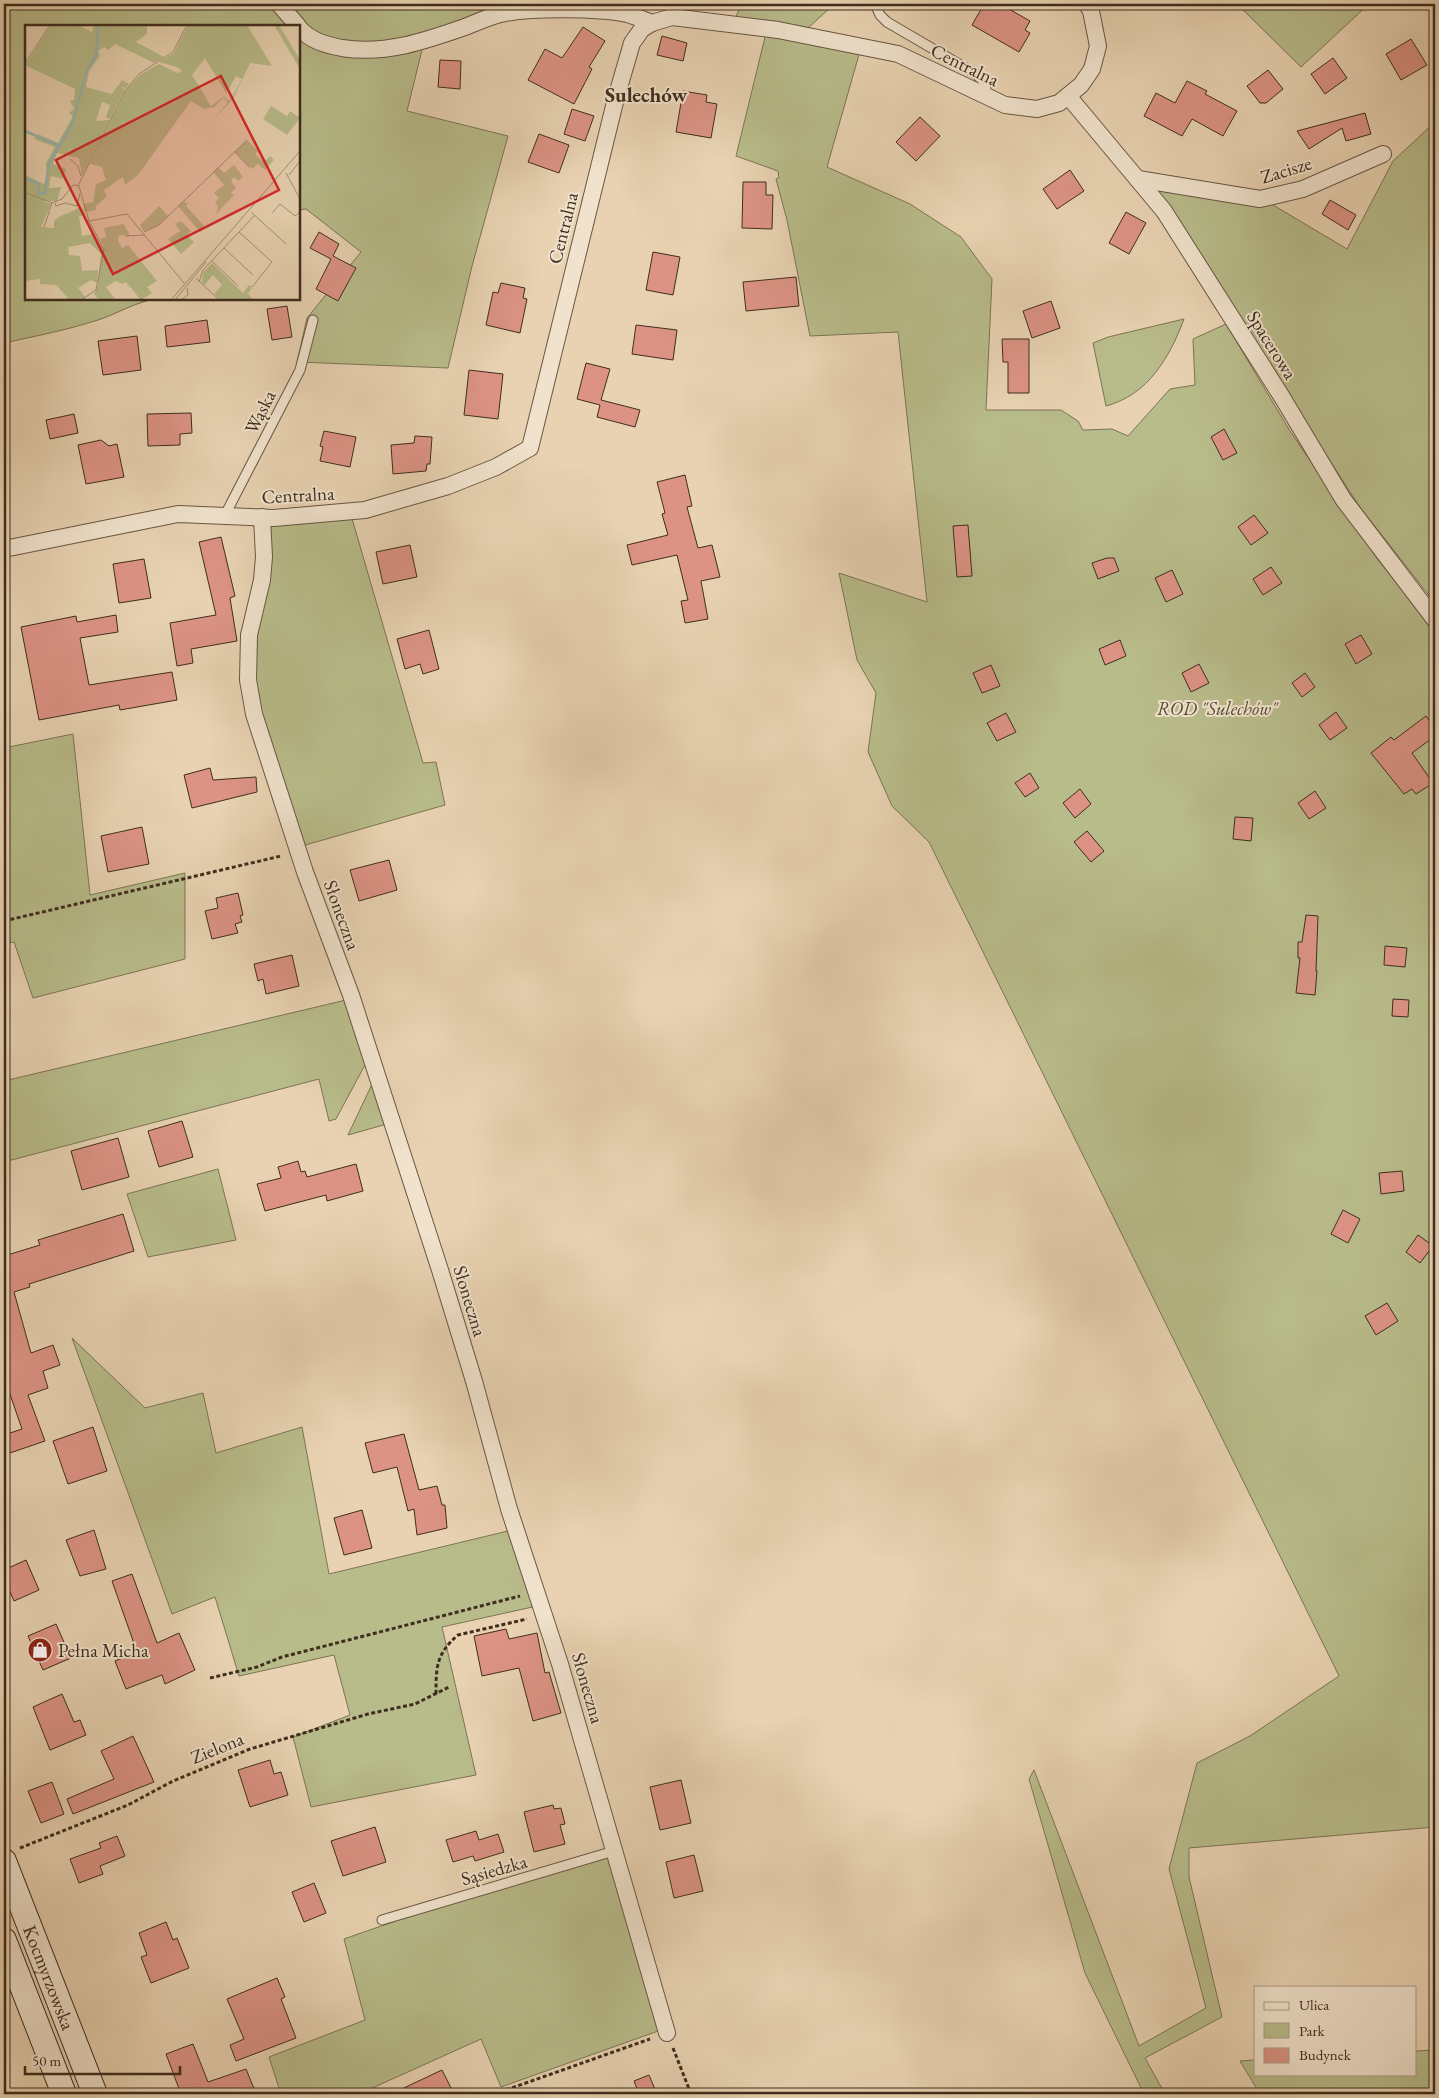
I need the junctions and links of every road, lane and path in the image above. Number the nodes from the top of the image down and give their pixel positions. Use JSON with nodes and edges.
{"nodes":[{"id":1,"x":279,"y":4,"type":"edge"},
{"id":2,"x":875,"y":4,"type":"edge"},
{"id":3,"x":1087,"y":4,"type":"edge"},
{"id":4,"x":652,"y":23,"type":"junction"},
{"id":5,"x":296,"y":25,"type":"edge"},
{"id":6,"x":300,"y":29,"type":"edge"},
{"id":7,"x":1068,"y":96,"type":"junction"},
{"id":8,"x":987,"y":97,"type":"junction"},
{"id":9,"x":1383,"y":154,"type":"dead end"},
{"id":10,"x":1138,"y":179,"type":"junction"},
{"id":11,"x":313,"y":320,"type":"dead end"},
{"id":12,"x":225,"y":515,"type":"junction"},
{"id":13,"x":262,"y":518,"type":"junction"},
{"id":14,"x":4,"y":549,"type":"edge"},
{"id":15,"x":1435,"y":620,"type":"edge"},
{"id":16,"x":298,"y":851,"type":"junction"},
{"id":17,"x":4,"y":921,"type":"edge"},
{"id":18,"x":537,"y":1591,"type":"junction"},
{"id":19,"x":545,"y":1616,"type":"junction"},
{"id":20,"x":210,"y":1678,"type":"dead end"},
{"id":21,"x":448,"y":1687,"type":"dead end"},
{"id":22,"x":436,"y":1694,"type":"junction"},
{"id":23,"x":614,"y":1852,"type":"junction"},
{"id":24,"x":10,"y":1855,"type":"edge"},
{"id":25,"x":382,"y":1920,"type":"dead end"},
{"id":26,"x":4,"y":1940,"type":"edge"},
{"id":27,"x":667,"y":2033,"type":"junction"},
{"id":28,"x":506,"y":2090,"type":"dead end"},
{"id":29,"x":64,"y":2094,"type":"edge"},
{"id":30,"x":96,"y":2094,"type":"edge"},
{"id":31,"x":690,"y":2094,"type":"edge"}],
"edges":[{"from":1,"to":5,"type":"street"},
{"from":2,"to":8,"type":"lane"},
{"from":3,"to":7,"type":"street","name":"Centralna"},
{"from":4,"to":6,"type":"street"},
{"from":4,"to":8,"type":"street","name":"Centralna"},
{"from":4,"to":13,"type":"street","name":"Centralna"},
{"from":7,"to":8,"type":"street","name":"Centralna"},
{"from":7,"to":10,"type":"street","name":"Spacerowa"},
{"from":9,"to":10,"type":"street","name":"Zacisze"},
{"from":10,"to":15,"type":"street","name":"Spacerowa"},
{"from":11,"to":12,"type":"lane","name":"Wąska"},
{"from":12,"to":13,"type":"street","name":"Centralna"},
{"from":12,"to":14,"type":"street","name":"Centralna"},
{"from":13,"to":16,"type":"street","name":"Słoneczna"},
{"from":16,"to":17,"type":"path"},
{"from":16,"to":18,"type":"street","name":"Słoneczna"},
{"from":18,"to":19,"type":"street","name":"Słoneczna"},
{"from":18,"to":20,"type":"path"},
{"from":19,"to":22,"type":"path"},
{"from":19,"to":23,"type":"street","name":"Słoneczna"},
{"from":21,"to":22,"type":"path","name":"Zielona"},
{"from":22,"to":24,"type":"path","name":"Zielona"},
{"from":23,"to":25,"type":"lane","name":"Sąsiedzka"},
{"from":23,"to":27,"type":"street","name":"Słoneczna"},
{"from":24,"to":30,"type":"main road","name":"Kocmyrzowska"},
{"from":26,"to":29,"type":"main road","name":"Kocmyrzowska"},
{"from":27,"to":28,"type":"path"},
{"from":27,"to":31,"type":"path"}]}
